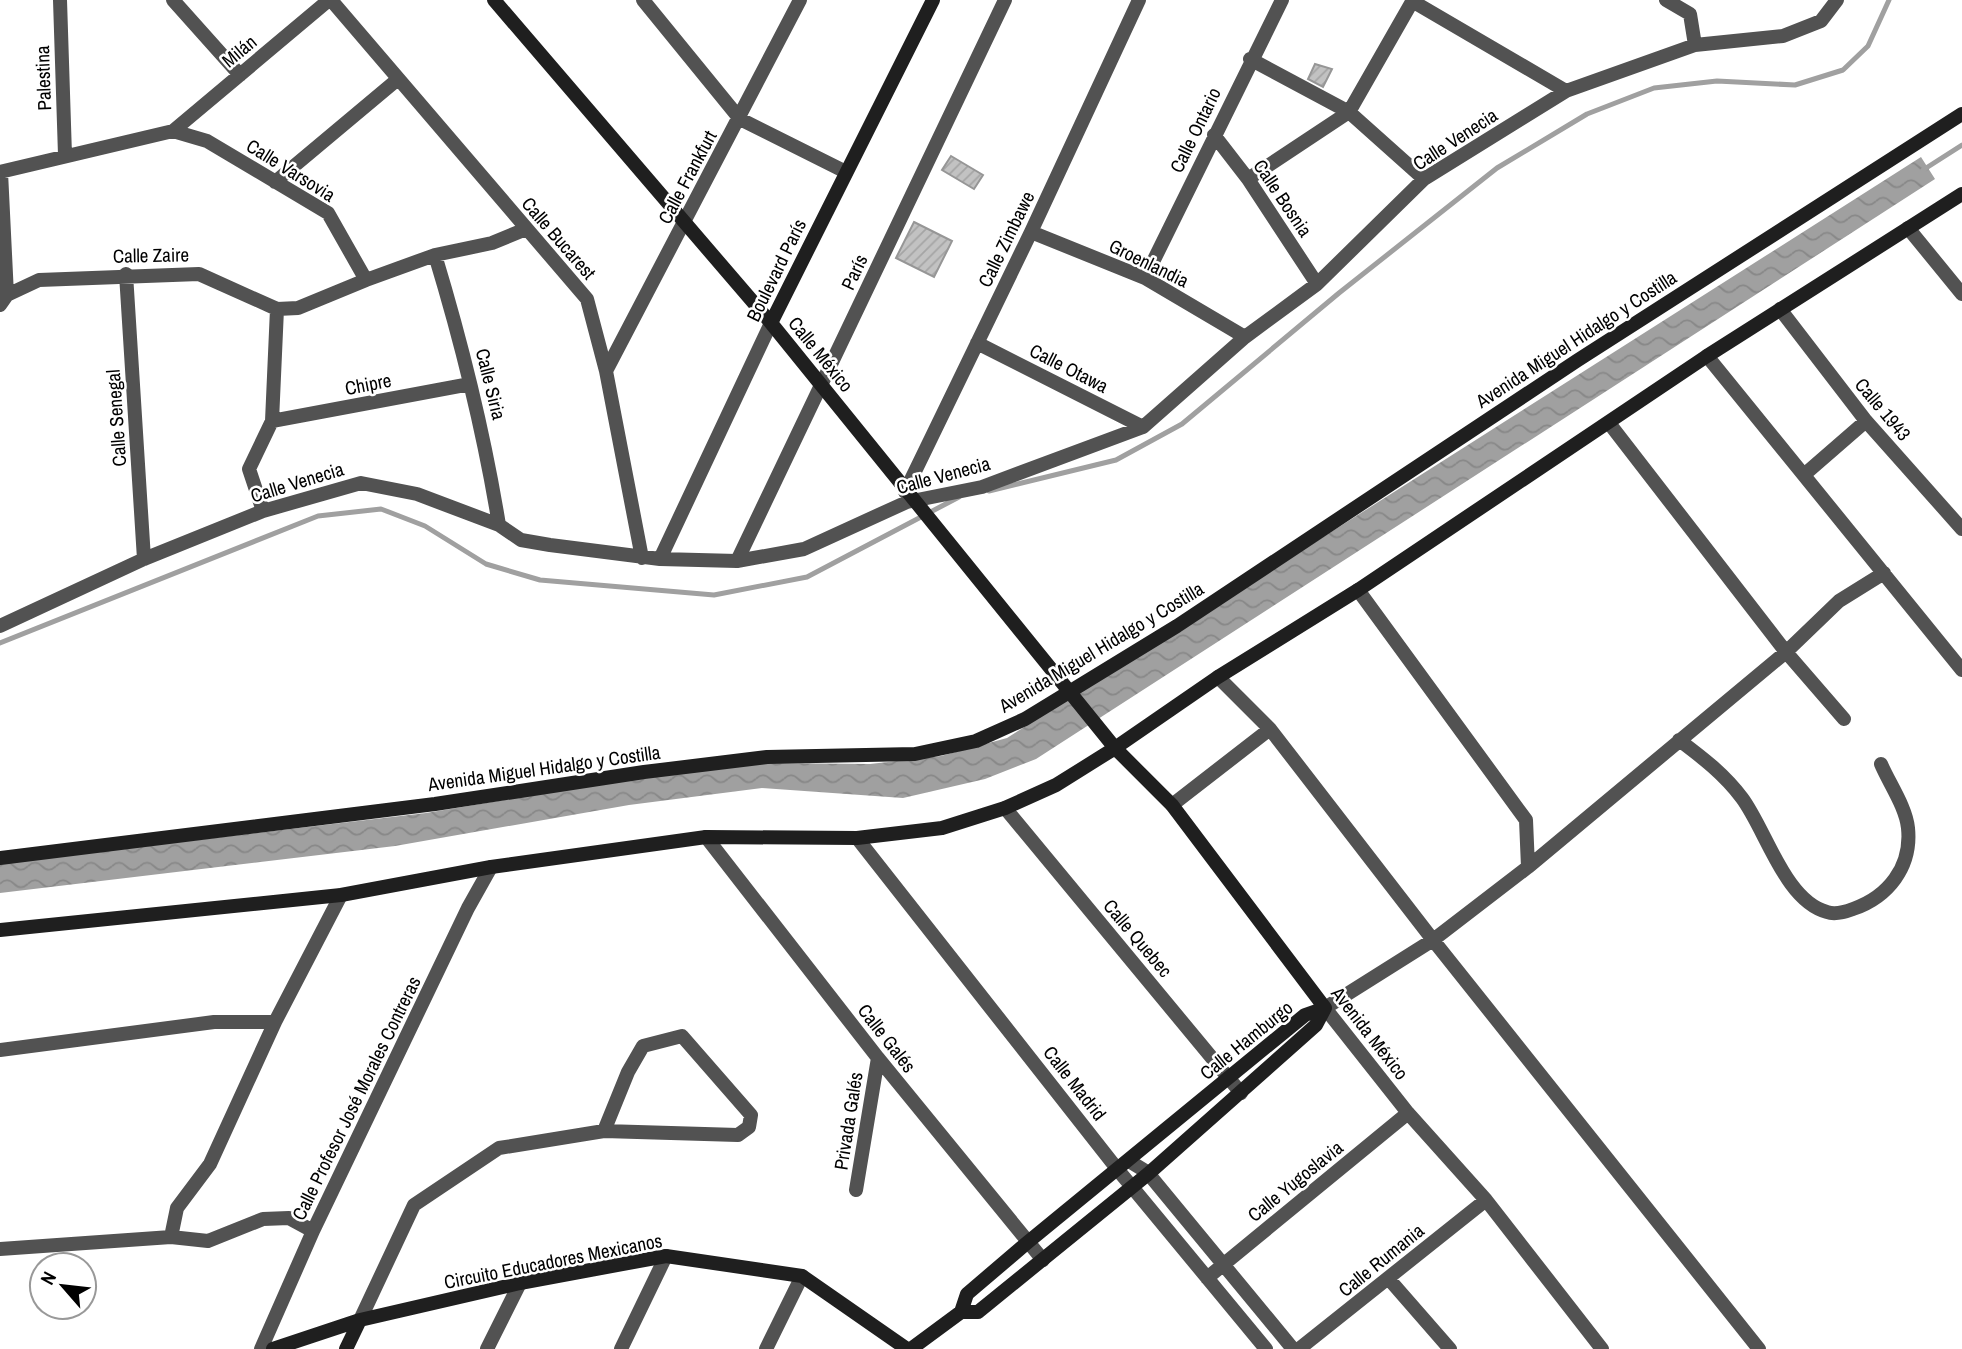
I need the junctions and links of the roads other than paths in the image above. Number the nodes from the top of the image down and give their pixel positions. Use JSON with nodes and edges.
{"nodes":[{"id":1,"x":60,"y":0,"type":"edge"},
{"id":2,"x":173,"y":0,"type":"edge"},
{"id":3,"x":330,"y":0,"type":"edge"},
{"id":4,"x":494,"y":0,"type":"edge"},
{"id":5,"x":643,"y":0,"type":"edge"},
{"id":6,"x":800,"y":0,"type":"edge"},
{"id":7,"x":933,"y":0,"type":"edge"},
{"id":8,"x":1005,"y":0,"type":"edge"},
{"id":9,"x":1139,"y":0,"type":"edge"},
{"id":10,"x":1282,"y":0,"type":"edge"},
{"id":11,"x":1666,"y":0,"type":"edge"},
{"id":12,"x":1837,"y":0,"type":"edge"},
{"id":13,"x":1412,"y":1,"type":"edge"},
{"id":14,"x":1689,"y":7,"type":"edge"},
{"id":15,"x":1695,"y":45,"type":"junction"},
{"id":16,"x":1250,"y":60,"type":"junction"},
{"id":17,"x":240,"y":75,"type":"junction"},
{"id":18,"x":398,"y":79,"type":"junction"},
{"id":19,"x":1566,"y":91,"type":"junction"},
{"id":20,"x":1349,"y":112,"type":"junction"},
{"id":21,"x":1962,"y":114,"type":"edge"},
{"id":22,"x":740,"y":119,"type":"junction"},
{"id":23,"x":173,"y":131,"type":"junction"},
{"id":24,"x":1214,"y":135,"type":"junction"},
{"id":25,"x":65,"y":155,"type":"junction"},
{"id":26,"x":1,"y":172,"type":"edge"},
{"id":27,"x":846,"y":172,"type":"junction"},
{"id":28,"x":1424,"y":178,"type":"junction"},
{"id":29,"x":1248,"y":179,"type":"junction"},
{"id":30,"x":275,"y":182,"type":"junction"},
{"id":31,"x":1962,"y":194,"type":"edge"},
{"id":32,"x":684,"y":222,"type":"junction"},
{"id":33,"x":1909,"y":228,"type":"junction"},
{"id":34,"x":526,"y":229,"type":"junction"},
{"id":35,"x":1031,"y":232,"type":"junction"},
{"id":36,"x":435,"y":255,"type":"junction"},
{"id":37,"x":126,"y":274,"type":"junction"},
{"id":38,"x":1145,"y":278,"type":"junction"},
{"id":39,"x":366,"y":280,"type":"junction"},
{"id":40,"x":1317,"y":284,"type":"junction"},
{"id":41,"x":1962,"y":294,"type":"edge"},
{"id":42,"x":3,"y":300,"type":"edge"},
{"id":43,"x":277,"y":309,"type":"junction"},
{"id":44,"x":1780,"y":309,"type":"junction"},
{"id":45,"x":771,"y":323,"type":"junction"},
{"id":46,"x":1245,"y":337,"type":"junction"},
{"id":47,"x":977,"y":343,"type":"junction"},
{"id":48,"x":1707,"y":356,"type":"junction"},
{"id":49,"x":606,"y":371,"type":"junction"},
{"id":50,"x":470,"y":384,"type":"junction"},
{"id":51,"x":822,"y":385,"type":"junction"},
{"id":52,"x":272,"y":421,"type":"junction"},
{"id":53,"x":1866,"y":421,"type":"junction"},
{"id":54,"x":1609,"y":423,"type":"junction"},
{"id":55,"x":1143,"y":427,"type":"junction"},
{"id":56,"x":1805,"y":474,"type":"junction"},
{"id":57,"x":911,"y":500,"type":"junction"},
{"id":58,"x":262,"y":511,"type":"junction"},
{"id":59,"x":499,"y":525,"type":"junction"},
{"id":60,"x":1962,"y":529,"type":"edge"},
{"id":61,"x":642,"y":558,"type":"junction"},
{"id":62,"x":144,"y":559,"type":"junction"},
{"id":63,"x":660,"y":559,"type":"junction"},
{"id":64,"x":737,"y":561,"type":"junction"},
{"id":65,"x":1884,"y":573,"type":"junction"},
{"id":66,"x":1358,"y":590,"type":"junction"},
{"id":67,"x":0,"y":626,"type":"edge"},
{"id":68,"x":1786,"y":652,"type":"junction"},
{"id":69,"x":1962,"y":670,"type":"edge"},
{"id":70,"x":1217,"y":677,"type":"junction"},
{"id":71,"x":1070,"y":693,"type":"junction"},
{"id":72,"x":1844,"y":719,"type":"dead end"},
{"id":73,"x":1270,"y":729,"type":"junction"},
{"id":74,"x":1679,"y":740,"type":"junction"},
{"id":75,"x":1112,"y":744,"type":"junction"},
{"id":76,"x":1881,"y":764,"type":"dead end"},
{"id":77,"x":1172,"y":805,"type":"junction"},
{"id":78,"x":1005,"y":808,"type":"junction"},
{"id":79,"x":706,"y":836,"type":"junction"},
{"id":80,"x":858,"y":838,"type":"junction"},
{"id":81,"x":0,"y":858,"type":"edge"},
{"id":82,"x":491,"y":867,"type":"junction"},
{"id":83,"x":1528,"y":867,"type":"junction"},
{"id":84,"x":341,"y":895,"type":"junction"},
{"id":85,"x":0,"y":930,"type":"edge"},
{"id":86,"x":1433,"y":940,"type":"junction"},
{"id":87,"x":1325,"y":1008,"type":"junction"},
{"id":88,"x":275,"y":1022,"type":"junction"},
{"id":89,"x":0,"y":1050,"type":"edge"},
{"id":90,"x":878,"y":1058,"type":"junction"},
{"id":91,"x":1230,"y":1078,"type":"junction"},
{"id":92,"x":1241,"y":1093,"type":"junction"},
{"id":93,"x":1408,"y":1113,"type":"junction"},
{"id":94,"x":604,"y":1131,"type":"junction"},
{"id":95,"x":1123,"y":1165,"type":"junction"},
{"id":96,"x":1148,"y":1174,"type":"junction"},
{"id":97,"x":1132,"y":1188,"type":"junction"},
{"id":98,"x":856,"y":1191,"type":"dead end"},
{"id":99,"x":1486,"y":1200,"type":"junction"},
{"id":100,"x":313,"y":1231,"type":"junction"},
{"id":101,"x":171,"y":1237,"type":"junction"},
{"id":102,"x":1028,"y":1242,"type":"junction"},
{"id":103,"x":0,"y":1248,"type":"edge"},
{"id":104,"x":666,"y":1256,"type":"junction"},
{"id":105,"x":1043,"y":1259,"type":"junction"},
{"id":106,"x":1222,"y":1265,"type":"junction"},
{"id":107,"x":802,"y":1276,"type":"junction"},
{"id":108,"x":1388,"y":1278,"type":"junction"},
{"id":109,"x":1207,"y":1279,"type":"junction"},
{"id":110,"x":520,"y":1283,"type":"junction"},
{"id":111,"x":961,"y":1312,"type":"junction"},
{"id":112,"x":360,"y":1320,"type":"junction"},
{"id":113,"x":261,"y":1349,"type":"edge"},
{"id":114,"x":273,"y":1349,"type":"edge"},
{"id":115,"x":346,"y":1349,"type":"edge"},
{"id":116,"x":487,"y":1349,"type":"edge"},
{"id":117,"x":621,"y":1349,"type":"edge"},
{"id":118,"x":766,"y":1349,"type":"edge"},
{"id":119,"x":909,"y":1349,"type":"edge"},
{"id":120,"x":1266,"y":1349,"type":"edge"},
{"id":121,"x":1293,"y":1349,"type":"edge"},
{"id":122,"x":1299,"y":1349,"type":"edge"},
{"id":123,"x":1450,"y":1349,"type":"edge"},
{"id":124,"x":1602,"y":1349,"type":"edge"},
{"id":125,"x":1759,"y":1349,"type":"edge"}],
"edges":[{"from":1,"to":25,"type":"street","name":"Palestina"},
{"from":2,"to":17,"type":"street"},
{"from":3,"to":17,"type":"street","name":"Milán"},
{"from":3,"to":18,"type":"street","name":"Calle Bucarest"},
{"from":4,"to":32,"type":"main road","name":"Calle México"},
{"from":5,"to":22,"type":"street"},
{"from":6,"to":22,"type":"street","name":"Calle Frankfurt"},
{"from":7,"to":27,"type":"main road","name":"Boulevard París"},
{"from":8,"to":51,"type":"street","name":"París"},
{"from":9,"to":35,"type":"street","name":"Calle Zimbawe"},
{"from":10,"to":16,"type":"street","name":"Calle Ontario"},
{"from":11,"to":14,"type":"street"},
{"from":12,"to":15,"type":"street","name":"Calle Venecia"},
{"from":13,"to":19,"type":"street"},
{"from":13,"to":20,"type":"street"},
{"from":14,"to":15,"type":"street"},
{"from":15,"to":19,"type":"street","name":"Calle Venecia"},
{"from":16,"to":20,"type":"street"},
{"from":16,"to":24,"type":"street","name":"Calle Ontario"},
{"from":17,"to":23,"type":"street","name":"Milán"},
{"from":18,"to":30,"type":"street"},
{"from":18,"to":34,"type":"street","name":"Calle Bucarest"},
{"from":19,"to":28,"type":"street","name":"Calle Venecia"},
{"from":20,"to":28,"type":"street"},
{"from":20,"to":29,"type":"street"},
{"from":21,"to":71,"type":"main road","name":"Avenida Miguel Hidalgo y Costilla"},
{"from":22,"to":27,"type":"street"},
{"from":22,"to":32,"type":"street","name":"Calle Frankfurt"},
{"from":23,"to":25,"type":"street","name":"Calle Varsovia"},
{"from":23,"to":30,"type":"street","name":"Calle Varsovia"},
{"from":24,"to":29,"type":"street","name":"Calle Bosnia"},
{"from":24,"to":38,"type":"street","name":"Calle Ontario"},
{"from":25,"to":26,"type":"street","name":"Calle Varsovia"},
{"from":26,"to":42,"type":"street"},
{"from":27,"to":45,"type":"main road","name":"Boulevard París"},
{"from":28,"to":40,"type":"street","name":"Calle Venecia"},
{"from":29,"to":40,"type":"street","name":"Calle Bosnia"},
{"from":30,"to":39,"type":"street","name":"Calle Varsovia"},
{"from":31,"to":33,"type":"main road"},
{"from":32,"to":45,"type":"main road","name":"Calle México"},
{"from":32,"to":49,"type":"street","name":"Calle Frankfurt"},
{"from":33,"to":41,"type":"street"},
{"from":33,"to":44,"type":"main road"},
{"from":34,"to":36,"type":"street"},
{"from":34,"to":49,"type":"street","name":"Calle Bucarest"},
{"from":35,"to":38,"type":"street","name":"Groenlandia"},
{"from":35,"to":47,"type":"street","name":"Calle Zimbawe"},
{"from":36,"to":39,"type":"street"},
{"from":36,"to":50,"type":"street","name":"Calle Siria"},
{"from":37,"to":42,"type":"street","name":"Calle Zaire"},
{"from":37,"to":43,"type":"street","name":"Calle Zaire"},
{"from":37,"to":62,"type":"street","name":"Calle Senegal"},
{"from":38,"to":46,"type":"street","name":"Groenlandia"},
{"from":39,"to":43,"type":"street"},
{"from":40,"to":46,"type":"street","name":"Calle Venecia"},
{"from":43,"to":52,"type":"street"},
{"from":44,"to":48,"type":"main road"},
{"from":44,"to":53,"type":"street","name":"Calle 1943"},
{"from":45,"to":51,"type":"main road","name":"Calle México"},
{"from":45,"to":63,"type":"street","name":"Boulevard París"},
{"from":46,"to":55,"type":"street","name":"Calle Venecia"},
{"from":47,"to":55,"type":"street","name":"Calle Otawa"},
{"from":47,"to":57,"type":"street","name":"Calle Zimbawe"},
{"from":48,"to":54,"type":"main road"},
{"from":48,"to":56,"type":"street"},
{"from":49,"to":61,"type":"street","name":"Calle Bucarest"},
{"from":50,"to":52,"type":"street","name":"Chipre"},
{"from":50,"to":59,"type":"street","name":"Calle Siria"},
{"from":51,"to":57,"type":"main road","name":"Calle México"},
{"from":51,"to":64,"type":"street","name":"París"},
{"from":52,"to":58,"type":"street"},
{"from":53,"to":56,"type":"street"},
{"from":53,"to":60,"type":"street","name":"Calle 1943"},
{"from":54,"to":66,"type":"main road"},
{"from":54,"to":68,"type":"street"},
{"from":55,"to":57,"type":"street","name":"Calle Venecia"},
{"from":56,"to":65,"type":"street"},
{"from":57,"to":64,"type":"street","name":"Calle Venecia"},
{"from":57,"to":71,"type":"main road","name":"Calle México"},
{"from":58,"to":59,"type":"street","name":"Calle Venecia"},
{"from":58,"to":62,"type":"street","name":"Calle Venecia"},
{"from":59,"to":61,"type":"street","name":"Calle Venecia"},
{"from":61,"to":63,"type":"street","name":"Calle Venecia"},
{"from":62,"to":67,"type":"street","name":"Calle Venecia"},
{"from":63,"to":64,"type":"street","name":"Calle Venecia"},
{"from":65,"to":68,"type":"street"},
{"from":65,"to":69,"type":"street"},
{"from":66,"to":70,"type":"main road"},
{"from":66,"to":83,"type":"street"},
{"from":68,"to":72,"type":"street"},
{"from":68,"to":74,"type":"street"},
{"from":70,"to":73,"type":"street"},
{"from":70,"to":75,"type":"main road"},
{"from":71,"to":75,"type":"main road","name":"Calle México"},
{"from":71,"to":81,"type":"main road","name":"Avenida Miguel Hidalgo y Costilla"},
{"from":73,"to":77,"type":"street"},
{"from":73,"to":86,"type":"street"},
{"from":74,"to":76,"type":"street"},
{"from":74,"to":83,"type":"street"},
{"from":75,"to":77,"type":"main road","name":"Avenida México"},
{"from":75,"to":78,"type":"main road"},
{"from":77,"to":87,"type":"main road","name":"Avenida México"},
{"from":78,"to":80,"type":"main road"},
{"from":78,"to":91,"type":"street","name":"Calle Quebec"},
{"from":79,"to":80,"type":"main road"},
{"from":79,"to":82,"type":"main road"},
{"from":79,"to":90,"type":"street","name":"Calle Galés"},
{"from":80,"to":95,"type":"street","name":"Calle Madrid"},
{"from":82,"to":84,"type":"main road"},
{"from":82,"to":100,"type":"street","name":"Calle Profesor José Morales Contreras"},
{"from":83,"to":86,"type":"street"},
{"from":84,"to":85,"type":"main road"},
{"from":84,"to":88,"type":"street"},
{"from":86,"to":87,"type":"street"},
{"from":86,"to":125,"type":"street"},
{"from":87,"to":91,"type":"main road","name":"Calle Hamburgo"},
{"from":87,"to":92,"type":"main road","name":"Calle Hamburgo"},
{"from":87,"to":93,"type":"street","name":"Avenida México"},
{"from":88,"to":89,"type":"street"},
{"from":88,"to":101,"type":"street"},
{"from":90,"to":98,"type":"street","name":"Privada Galés"},
{"from":90,"to":102,"type":"street","name":"Calle Galés"},
{"from":91,"to":92,"type":"street","name":"Calle Quebec"},
{"from":91,"to":95,"type":"main road","name":"Calle Hamburgo"},
{"from":92,"to":96,"type":"main road","name":"Calle Hamburgo"},
{"from":93,"to":99,"type":"street","name":"Avenida México"},
{"from":93,"to":106,"type":"street","name":"Calle Yugoslavia"},
{"from":94,"to":94,"type":"street"},
{"from":94,"to":112,"type":"street"},
{"from":95,"to":96,"type":"street","name":"Calle Madrid"},
{"from":95,"to":97,"type":"street","name":"Calle Madrid"},
{"from":95,"to":102,"type":"main road","name":"Calle Hamburgo"},
{"from":96,"to":97,"type":"main road","name":"Calle Hamburgo"},
{"from":96,"to":106,"type":"street","name":"Calle Madrid"},
{"from":97,"to":105,"type":"main road","name":"Calle Hamburgo"},
{"from":97,"to":109,"type":"street","name":"Calle Madrid"},
{"from":99,"to":108,"type":"street","name":"Calle Rumania"},
{"from":99,"to":124,"type":"street","name":"Avenida México"},
{"from":100,"to":101,"type":"street"},
{"from":100,"to":113,"type":"street","name":"Calle Profesor José Morales Contreras"},
{"from":101,"to":103,"type":"street"},
{"from":102,"to":105,"type":"street","name":"Calle Galés"},
{"from":102,"to":111,"type":"main road","name":"Calle Hamburgo"},
{"from":104,"to":107,"type":"main road","name":"Circuito Educadores Mexicanos"},
{"from":104,"to":110,"type":"main road","name":"Circuito Educadores Mexicanos"},
{"from":104,"to":117,"type":"street"},
{"from":105,"to":111,"type":"main road","name":"Calle Hamburgo"},
{"from":106,"to":109,"type":"street","name":"Calle Yugoslavia"},
{"from":106,"to":121,"type":"street","name":"Calle Madrid"},
{"from":107,"to":118,"type":"street"},
{"from":107,"to":119,"type":"main road","name":"Circuito Educadores Mexicanos"},
{"from":108,"to":122,"type":"street","name":"Calle Rumania"},
{"from":108,"to":123,"type":"street"},
{"from":109,"to":120,"type":"street","name":"Calle Madrid"},
{"from":110,"to":112,"type":"main road","name":"Circuito Educadores Mexicanos"},
{"from":110,"to":116,"type":"street"},
{"from":111,"to":119,"type":"main road","name":"Calle Hamburgo"},
{"from":112,"to":114,"type":"main road","name":"Circuito Educadores Mexicanos"},
{"from":112,"to":115,"type":"main road"}]}
